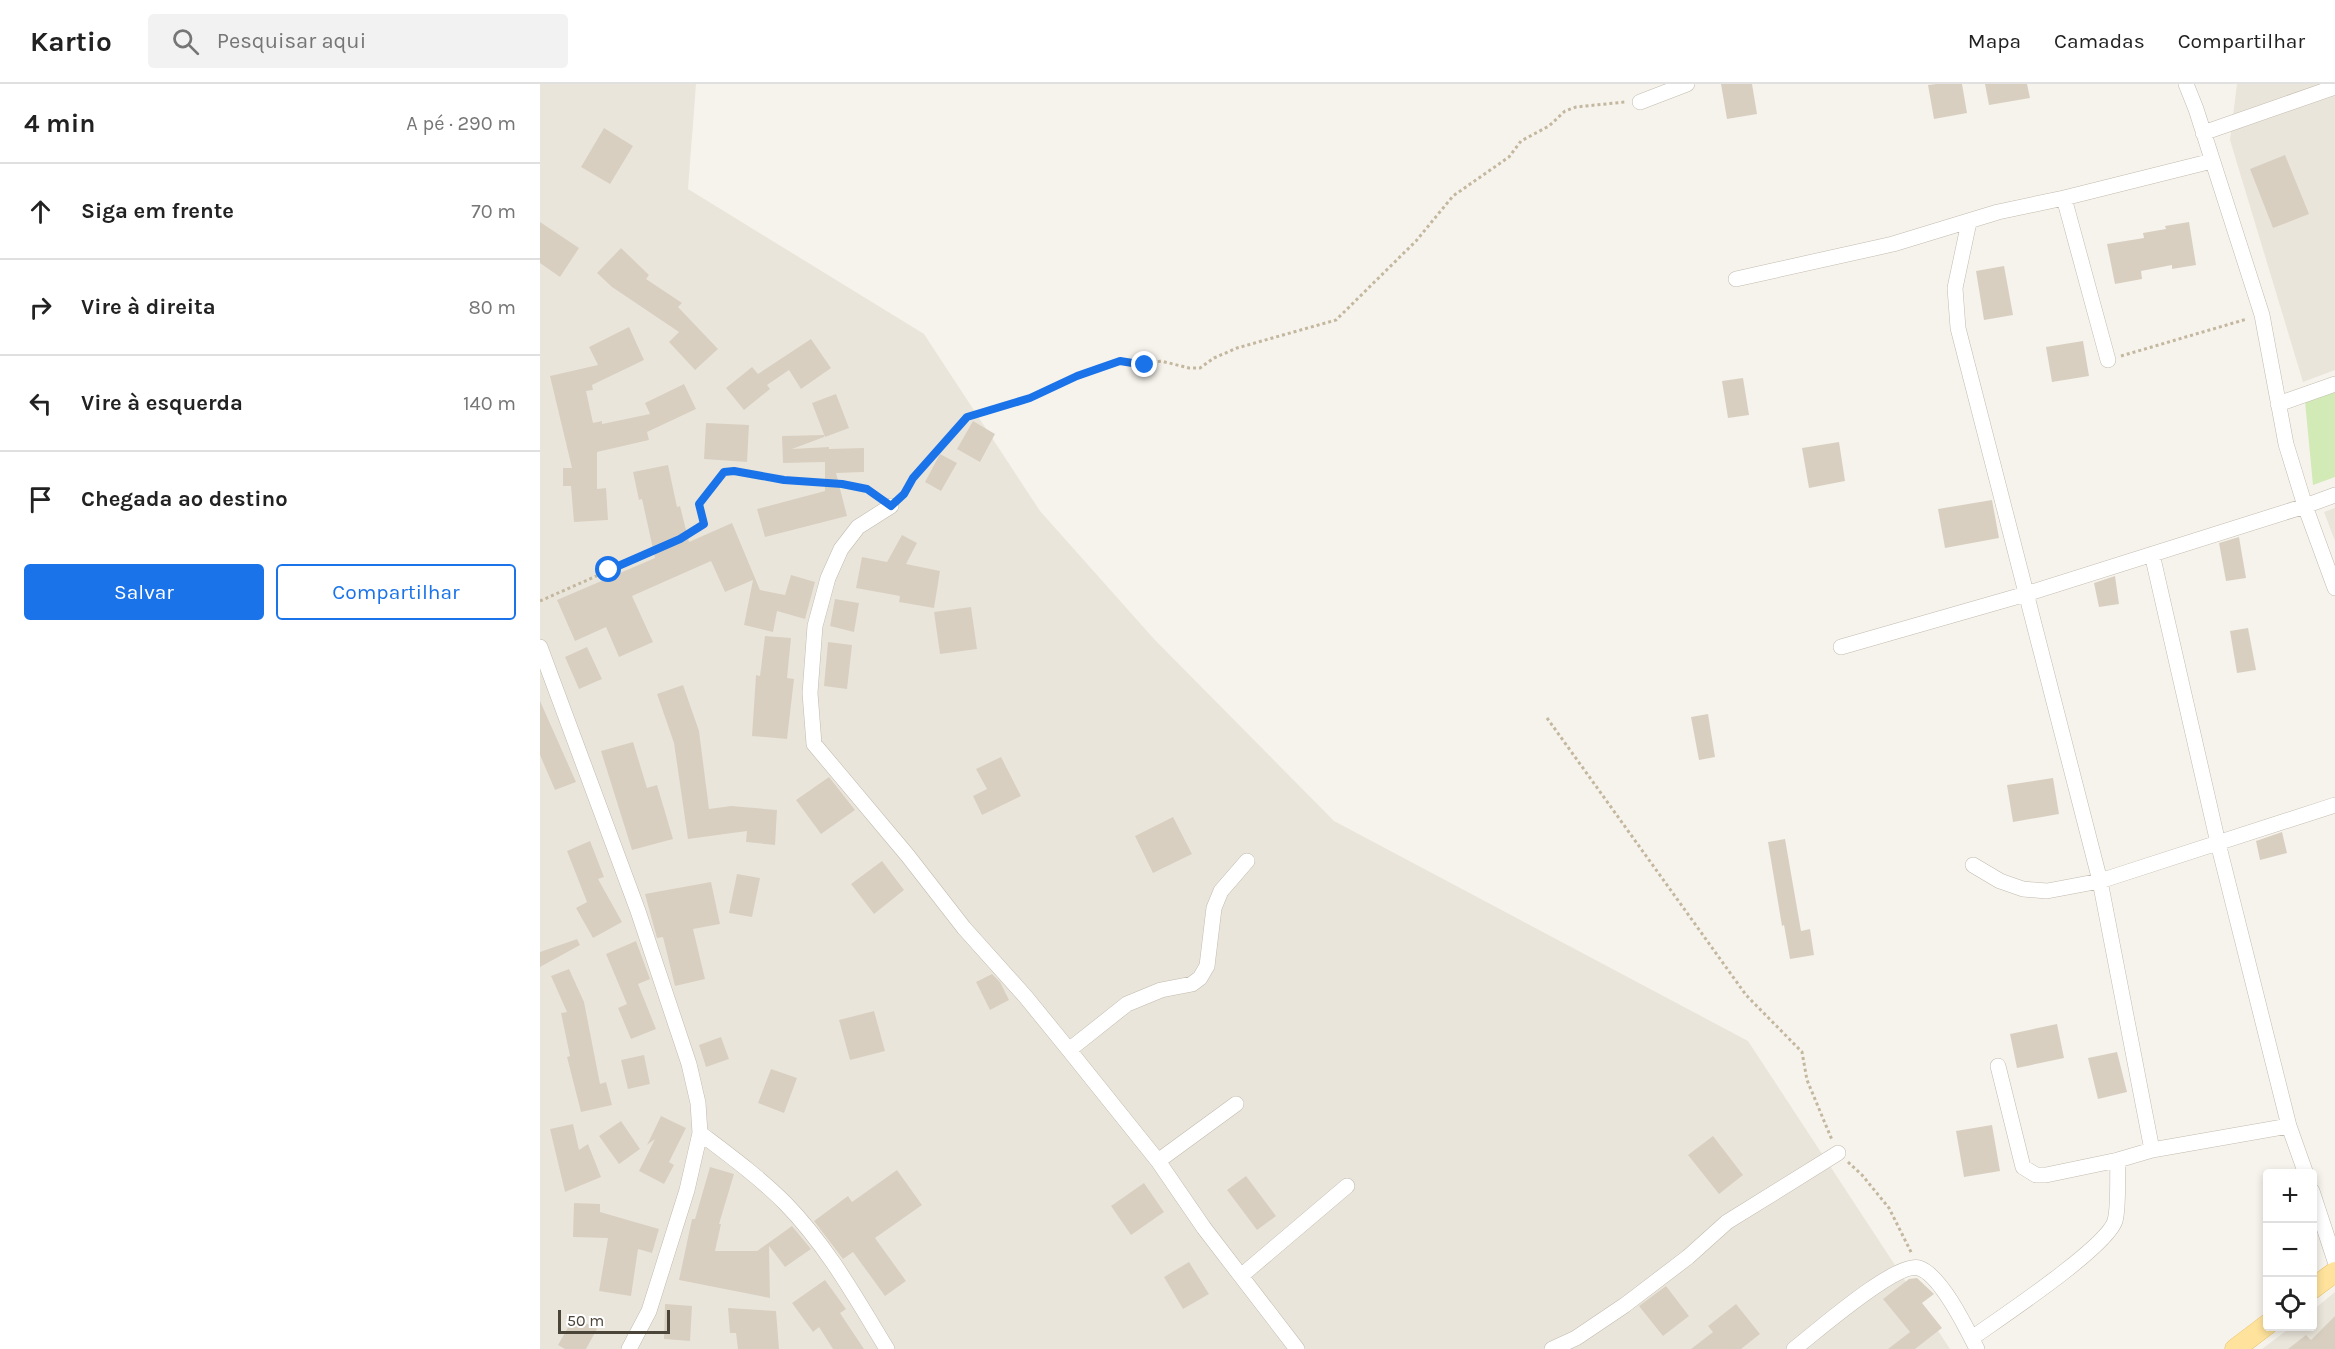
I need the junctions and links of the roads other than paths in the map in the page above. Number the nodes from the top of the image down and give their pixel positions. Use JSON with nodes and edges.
{"nodes":[{"id":1,"x":1687,"y":84,"type":"edge"},
{"id":2,"x":2186,"y":84,"type":"edge"},
{"id":3,"x":2335,"y":87,"type":"edge"},
{"id":4,"x":1640,"y":102,"type":"road end"},
{"id":5,"x":2204,"y":132,"type":"junction"},
{"id":6,"x":2212,"y":161,"type":"junction"},
{"id":7,"x":2064,"y":198,"type":"junction"},
{"id":8,"x":1969,"y":222,"type":"junction"},
{"id":9,"x":1736,"y":279,"type":"dead end"},
{"id":10,"x":2108,"y":360,"type":"road end"},
{"id":11,"x":2335,"y":384,"type":"edge"},
{"id":12,"x":2278,"y":404,"type":"junction"},
{"id":13,"x":2335,"y":495,"type":"edge"},
{"id":14,"x":891,"y":506,"type":"road end"},
{"id":15,"x":2305,"y":506,"type":"junction"},
{"id":16,"x":2152,"y":554,"type":"junction"},
{"id":17,"x":2335,"y":588,"type":"edge"},
{"id":18,"x":2026,"y":594,"type":"junction"},
{"id":19,"x":540,"y":647,"type":"edge"},
{"id":20,"x":1840,"y":647,"type":"dead end"},
{"id":21,"x":2335,"y":805,"type":"edge"},
{"id":22,"x":2218,"y":843,"type":"junction"},
{"id":23,"x":1247,"y":861,"type":"dead end"},
{"id":24,"x":1973,"y":865,"type":"dead end"},
{"id":25,"x":2100,"y":882,"type":"junction"},
{"id":26,"x":1069,"y":1050,"type":"junction"},
{"id":27,"x":1998,"y":1066,"type":"dead end"},
{"id":28,"x":1236,"y":1104,"type":"dead end"},
{"id":29,"x":2289,"y":1126,"type":"junction"},
{"id":30,"x":700,"y":1133,"type":"junction"},
{"id":31,"x":2152,"y":1150,"type":"junction"},
{"id":32,"x":1838,"y":1153,"type":"road end"},
{"id":33,"x":2118,"y":1160,"type":"junction"},
{"id":34,"x":1158,"y":1161,"type":"junction"},
{"id":35,"x":2305,"y":1169,"type":"edge"},
{"id":36,"x":1347,"y":1186,"type":"dead end"},
{"id":37,"x":2317,"y":1204,"type":"edge"},
{"id":38,"x":2335,"y":1261,"type":"edge"},
{"id":39,"x":2335,"y":1272,"type":"edge"},
{"id":40,"x":1242,"y":1276,"type":"junction"},
{"id":41,"x":2317,"y":1286,"type":"edge"},
{"id":42,"x":2263,"y":1328,"type":"edge"},
{"id":43,"x":1975,"y":1344,"type":"edge"},
{"id":44,"x":628,"y":1349,"type":"edge"},
{"id":45,"x":887,"y":1349,"type":"edge"},
{"id":46,"x":1297,"y":1349,"type":"edge"},
{"id":47,"x":1552,"y":1349,"type":"edge"},
{"id":48,"x":1794,"y":1349,"type":"edge"},
{"id":49,"x":2235,"y":1349,"type":"edge"}],
"edges":[{"from":1,"to":4,"type":"street"},
{"from":2,"to":5,"type":"street"},
{"from":3,"to":5,"type":"street"},
{"from":5,"to":6,"type":"street"},
{"from":6,"to":7,"type":"street"},
{"from":6,"to":12,"type":"street"},
{"from":7,"to":8,"type":"street"},
{"from":7,"to":10,"type":"street"},
{"from":8,"to":9,"type":"street"},
{"from":8,"to":18,"type":"street"},
{"from":11,"to":12,"type":"street"},
{"from":12,"to":15,"type":"street"},
{"from":13,"to":15,"type":"street"},
{"from":14,"to":26,"type":"street"},
{"from":15,"to":16,"type":"street"},
{"from":15,"to":17,"type":"street"},
{"from":16,"to":18,"type":"street"},
{"from":16,"to":22,"type":"street"},
{"from":18,"to":20,"type":"street"},
{"from":18,"to":25,"type":"street"},
{"from":19,"to":30,"type":"street"},
{"from":21,"to":22,"type":"street"},
{"from":22,"to":25,"type":"street"},
{"from":22,"to":29,"type":"street"},
{"from":23,"to":26,"type":"street"},
{"from":24,"to":25,"type":"street"},
{"from":25,"to":31,"type":"street"},
{"from":26,"to":34,"type":"street"},
{"from":27,"to":33,"type":"street"},
{"from":28,"to":34,"type":"street"},
{"from":29,"to":31,"type":"street"},
{"from":29,"to":35,"type":"street"},
{"from":30,"to":44,"type":"street"},
{"from":30,"to":45,"type":"street"},
{"from":31,"to":33,"type":"street"},
{"from":32,"to":47,"type":"street"},
{"from":33,"to":43,"type":"street"},
{"from":34,"to":40,"type":"street"},
{"from":36,"to":40,"type":"street"},
{"from":37,"to":38,"type":"street"},
{"from":39,"to":41,"type":"main road"},
{"from":40,"to":46,"type":"street"},
{"from":42,"to":49,"type":"main road"},
{"from":43,"to":48,"type":"street"}]}
